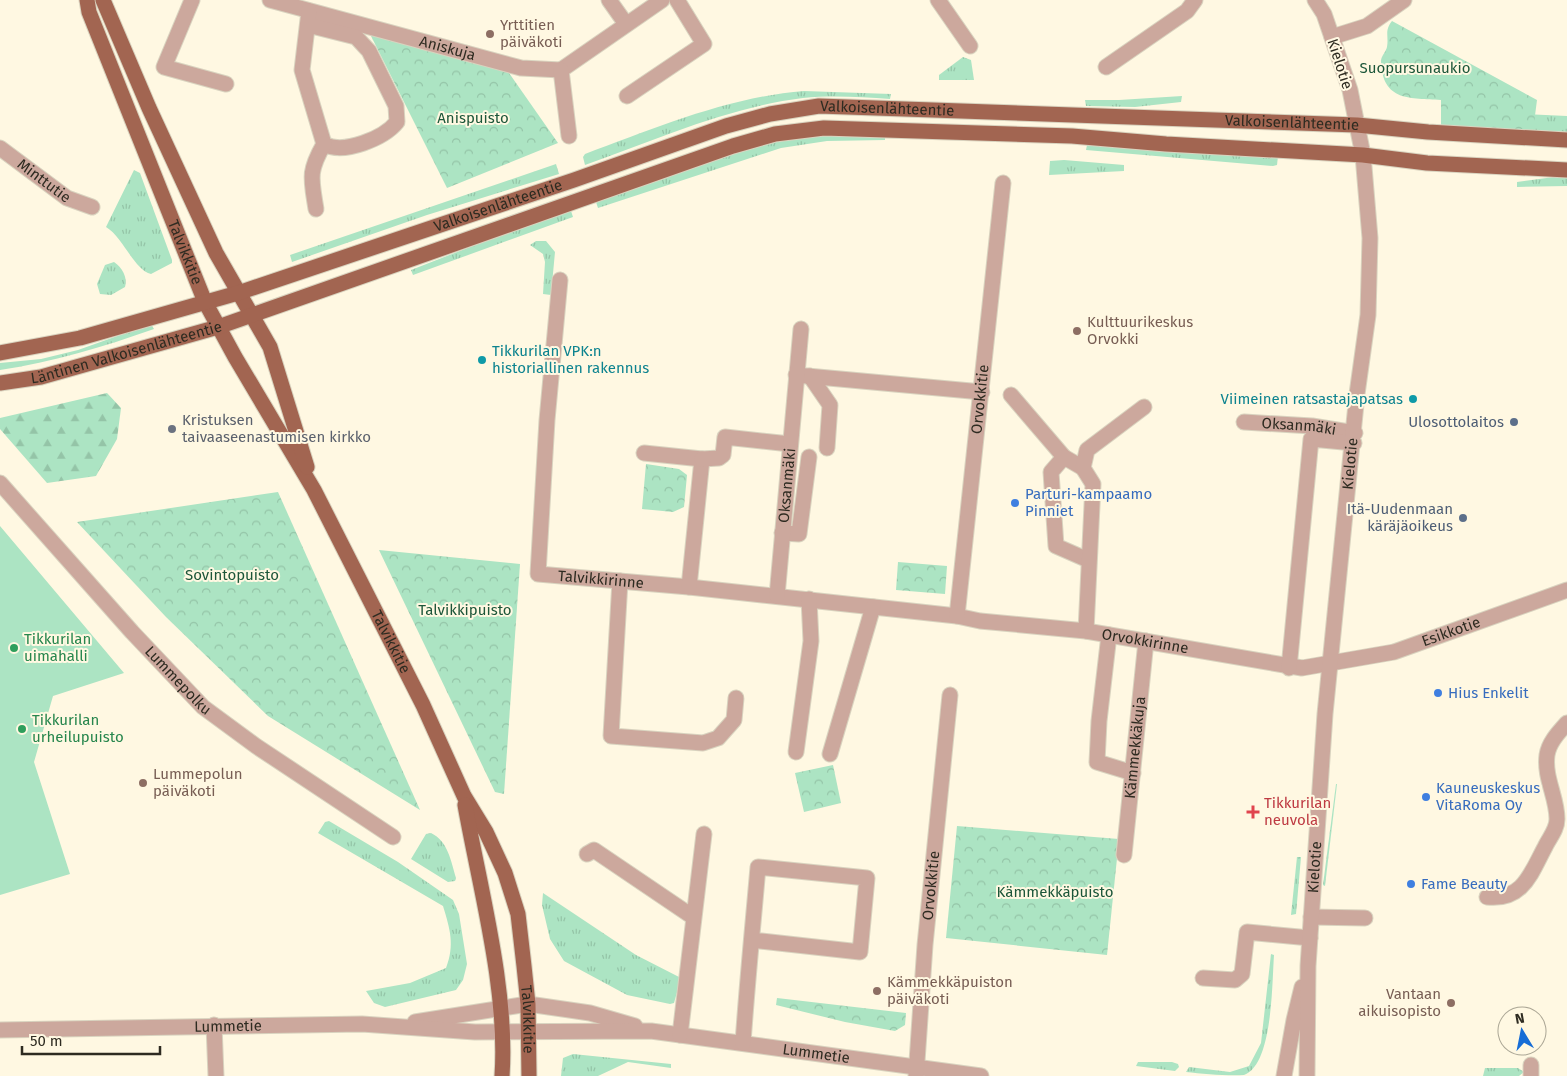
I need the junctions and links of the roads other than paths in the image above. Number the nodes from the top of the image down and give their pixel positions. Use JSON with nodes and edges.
{"nodes":[{"id":1,"x":87,"y":0,"type":"edge"},
{"id":2,"x":103,"y":0,"type":"edge"},
{"id":3,"x":192,"y":0,"type":"edge"},
{"id":4,"x":270,"y":0,"type":"edge"},
{"id":5,"x":609,"y":0,"type":"edge"},
{"id":6,"x":662,"y":0,"type":"edge"},
{"id":7,"x":677,"y":0,"type":"edge"},
{"id":8,"x":938,"y":0,"type":"edge"},
{"id":9,"x":1194,"y":0,"type":"edge"},
{"id":10,"x":1316,"y":0,"type":"edge"},
{"id":11,"x":1404,"y":0,"type":"edge"},
{"id":12,"x":308,"y":18,"type":"junction"},
{"id":13,"x":626,"y":24,"type":"junction"},
{"id":14,"x":1332,"y":38,"type":"junction"},
{"id":15,"x":970,"y":46,"type":"dead end"},
{"id":16,"x":1106,"y":67,"type":"dead end"},
{"id":17,"x":561,"y":70,"type":"junction"},
{"id":18,"x":226,"y":84,"type":"dead end"},
{"id":19,"x":627,"y":96,"type":"dead end"},
{"id":20,"x":1357,"y":125,"type":"junction"},
{"id":21,"x":568,"y":136,"type":"dead end"},
{"id":22,"x":1567,"y":140,"type":"edge"},
{"id":23,"x":324,"y":144,"type":"junction"},
{"id":24,"x":0,"y":148,"type":"edge"},
{"id":25,"x":1364,"y":155,"type":"junction"},
{"id":26,"x":1567,"y":170,"type":"edge"},
{"id":27,"x":1004,"y":183,"type":"dead end"},
{"id":28,"x":92,"y":207,"type":"dead end"},
{"id":29,"x":316,"y":209,"type":"dead end"},
{"id":30,"x":560,"y":280,"type":"dead end"},
{"id":31,"x":238,"y":293,"type":"junction"},
{"id":32,"x":205,"y":302,"type":"junction"},
{"id":33,"x":252,"y":316,"type":"junction"},
{"id":34,"x":218,"y":327,"type":"junction"},
{"id":35,"x":801,"y":329,"type":"dead end"},
{"id":36,"x":0,"y":353,"type":"edge"},
{"id":37,"x":803,"y":375,"type":"junction"},
{"id":38,"x":0,"y":382,"type":"edge"},
{"id":39,"x":982,"y":392,"type":"junction"},
{"id":40,"x":1011,"y":395,"type":"dead end"},
{"id":41,"x":1144,"y":408,"type":"dead end"},
{"id":42,"x":1244,"y":422,"type":"dead end"},
{"id":43,"x":1354,"y":438,"type":"junction"},
{"id":44,"x":790,"y":444,"type":"junction"},
{"id":45,"x":827,"y":448,"type":"dead end"},
{"id":46,"x":644,"y":453,"type":"dead end"},
{"id":47,"x":809,"y":457,"type":"dead end"},
{"id":48,"x":1064,"y":457,"type":"junction"},
{"id":49,"x":702,"y":459,"type":"junction"},
{"id":50,"x":1083,"y":468,"type":"junction"},
{"id":51,"x":0,"y":483,"type":"edge"},
{"id":52,"x":314,"y":490,"type":"junction"},
{"id":53,"x":782,"y":533,"type":"junction"},
{"id":54,"x":1088,"y":560,"type":"junction"},
{"id":55,"x":620,"y":581,"type":"junction"},
{"id":56,"x":690,"y":587,"type":"junction"},
{"id":57,"x":1567,"y":590,"type":"edge"},
{"id":58,"x":777,"y":596,"type":"junction"},
{"id":59,"x":809,"y":600,"type":"junction"},
{"id":60,"x":874,"y":607,"type":"junction"},
{"id":61,"x":957,"y":616,"type":"junction"},
{"id":62,"x":1086,"y":631,"type":"junction"},
{"id":63,"x":1109,"y":635,"type":"junction"},
{"id":64,"x":1146,"y":641,"type":"junction"},
{"id":65,"x":1332,"y":662,"type":"junction"},
{"id":66,"x":1289,"y":668,"type":"junction"},
{"id":67,"x":950,"y":695,"type":"dead end"},
{"id":68,"x":736,"y":698,"type":"dead end"},
{"id":69,"x":1567,"y":723,"type":"edge"},
{"id":70,"x":796,"y":752,"type":"dead end"},
{"id":71,"x":830,"y":754,"type":"dead end"},
{"id":72,"x":1133,"y":773,"type":"junction"},
{"id":73,"x":464,"y":796,"type":"junction"},
{"id":74,"x":704,"y":834,"type":"dead end"},
{"id":75,"x":393,"y":838,"type":"dead end"},
{"id":76,"x":587,"y":854,"type":"dead end"},
{"id":77,"x":1124,"y":855,"type":"dead end"},
{"id":78,"x":1487,"y":897,"type":"dead end"},
{"id":79,"x":694,"y":917,"type":"junction"},
{"id":80,"x":1311,"y":917,"type":"junction"},
{"id":81,"x":1365,"y":918,"type":"dead end"},
{"id":82,"x":1310,"y":938,"type":"junction"},
{"id":83,"x":752,"y":940,"type":"junction"},
{"id":84,"x":1308,"y":966,"type":"junction"},
{"id":85,"x":1203,"y":978,"type":"dead end"},
{"id":86,"x":528,"y":1004,"type":"junction"},
{"id":87,"x":499,"y":1007,"type":"junction"},
{"id":88,"x":214,"y":1025,"type":"junction"},
{"id":89,"x":396,"y":1025,"type":"junction"},
{"id":90,"x":0,"y":1030,"type":"edge"},
{"id":91,"x":502,"y":1030,"type":"junction"},
{"id":92,"x":651,"y":1031,"type":"junction"},
{"id":93,"x":529,"y":1032,"type":"junction"},
{"id":94,"x":680,"y":1035,"type":"junction"},
{"id":95,"x":743,"y":1043,"type":"junction"},
{"id":96,"x":916,"y":1072,"type":"edge"},
{"id":97,"x":216,"y":1076,"type":"edge"},
{"id":98,"x":502,"y":1076,"type":"edge"},
{"id":99,"x":529,"y":1076,"type":"edge"},
{"id":100,"x":981,"y":1076,"type":"edge"},
{"id":101,"x":1284,"y":1076,"type":"edge"},
{"id":102,"x":1307,"y":1076,"type":"edge"}],
"edges":[{"from":1,"to":32,"type":"main road","name":"Talvikkitie"},
{"from":2,"to":31,"type":"main road","name":"Talvikkitie"},
{"from":3,"to":18,"type":"street"},
{"from":4,"to":12,"type":"street","name":"Aniskuja"},
{"from":5,"to":13,"type":"street"},
{"from":6,"to":13,"type":"street"},
{"from":7,"to":19,"type":"street"},
{"from":8,"to":15,"type":"street"},
{"from":9,"to":16,"type":"street"},
{"from":10,"to":14,"type":"street","name":"Kielotie"},
{"from":11,"to":14,"type":"street"},
{"from":12,"to":17,"type":"street","name":"Aniskuja"},
{"from":12,"to":23,"type":"street"},
{"from":12,"to":23,"type":"street"},
{"from":13,"to":17,"type":"street"},
{"from":14,"to":20,"type":"street","name":"Kielotie"},
{"from":17,"to":21,"type":"street"},
{"from":20,"to":22,"type":"main road","name":"Valkoisenlähteentie"},
{"from":20,"to":25,"type":"street","name":"Kielotie"},
{"from":20,"to":31,"type":"main road","name":"Valkoisenlähteentie"},
{"from":23,"to":29,"type":"street"},
{"from":24,"to":28,"type":"street","name":"Minttutie"},
{"from":25,"to":26,"type":"main road","name":"Valkoisenlähteentie"},
{"from":25,"to":33,"type":"main road","name":"Valkoisenlähteentie"},
{"from":25,"to":43,"type":"street","name":"Kielotie"},
{"from":27,"to":39,"type":"street","name":"Orvokkitie"},
{"from":30,"to":55,"type":"street","name":"Talvikkirinne"},
{"from":31,"to":32,"type":"main road","name":"Läntinen Valkoisenlähteentie"},
{"from":31,"to":33,"type":"main road","name":"Talvikkitie"},
{"from":32,"to":34,"type":"main road","name":"Talvikkitie"},
{"from":32,"to":36,"type":"main road","name":"Läntinen Valkoisenlähteentie"},
{"from":33,"to":34,"type":"main road","name":"Läntinen Valkoisenlähteentie"},
{"from":33,"to":52,"type":"main road","name":"Talvikkitie"},
{"from":34,"to":38,"type":"main road","name":"Läntinen Valkoisenlähteentie"},
{"from":34,"to":52,"type":"main road","name":"Talvikkitie"},
{"from":35,"to":37,"type":"street","name":"Oksanmäki"},
{"from":37,"to":39,"type":"street"},
{"from":37,"to":44,"type":"street","name":"Oksanmäki"},
{"from":37,"to":45,"type":"street"},
{"from":39,"to":61,"type":"street","name":"Orvokkitie"},
{"from":40,"to":48,"type":"street"},
{"from":41,"to":50,"type":"street"},
{"from":42,"to":43,"type":"street","name":"Oksanmäki"},
{"from":43,"to":65,"type":"street","name":"Kielotie"},
{"from":43,"to":66,"type":"street"},
{"from":44,"to":49,"type":"street"},
{"from":44,"to":53,"type":"street","name":"Oksanmäki"},
{"from":46,"to":49,"type":"street"},
{"from":47,"to":53,"type":"street"},
{"from":48,"to":50,"type":"street"},
{"from":48,"to":54,"type":"street"},
{"from":49,"to":56,"type":"street"},
{"from":50,"to":54,"type":"street"},
{"from":51,"to":75,"type":"street","name":"Lummepolku"},
{"from":52,"to":73,"type":"main road","name":"Talvikkitie"},
{"from":53,"to":58,"type":"street","name":"Oksanmäki"},
{"from":54,"to":62,"type":"street"},
{"from":55,"to":56,"type":"street","name":"Talvikkirinne"},
{"from":55,"to":68,"type":"street"},
{"from":56,"to":58,"type":"street","name":"Talvikkirinne"},
{"from":57,"to":65,"type":"street","name":"Esikkotie"},
{"from":58,"to":59,"type":"street","name":"Talvikkirinne"},
{"from":59,"to":60,"type":"street","name":"Talvikkirinne"},
{"from":59,"to":70,"type":"street"},
{"from":60,"to":61,"type":"street","name":"Talvikkirinne"},
{"from":60,"to":71,"type":"street"},
{"from":61,"to":62,"type":"street","name":"Orvokkirinne"},
{"from":62,"to":63,"type":"street","name":"Orvokkirinne"},
{"from":63,"to":64,"type":"street","name":"Orvokkirinne"},
{"from":63,"to":72,"type":"street"},
{"from":64,"to":66,"type":"street","name":"Orvokkirinne"},
{"from":64,"to":72,"type":"street","name":"Kämmekkäkuja"},
{"from":65,"to":66,"type":"street","name":"Orvokkirinne"},
{"from":65,"to":80,"type":"street","name":"Kielotie"},
{"from":67,"to":96,"type":"street","name":"Orvokkitie"},
{"from":69,"to":78,"type":"street"},
{"from":72,"to":77,"type":"street","name":"Kämmekkäkuja"},
{"from":73,"to":86,"type":"main road","name":"Talvikkitie"},
{"from":73,"to":87,"type":"main road","name":"Talvikkitie"},
{"from":74,"to":79,"type":"street"},
{"from":76,"to":79,"type":"street"},
{"from":79,"to":94,"type":"street"},
{"from":80,"to":81,"type":"street"},
{"from":80,"to":82,"type":"street","name":"Kielotie"},
{"from":82,"to":84,"type":"street","name":"Kielotie"},
{"from":82,"to":85,"type":"street"},
{"from":83,"to":83,"type":"street"},
{"from":83,"to":95,"type":"street"},
{"from":84,"to":101,"type":"street","name":"Kielotie"},
{"from":84,"to":102,"type":"street","name":"Kielotie"},
{"from":86,"to":87,"type":"street","name":"Lummetie"},
{"from":86,"to":92,"type":"street","name":"Lummetie"},
{"from":86,"to":93,"type":"main road","name":"Talvikkitie"},
{"from":87,"to":89,"type":"street","name":"Lummetie"},
{"from":87,"to":91,"type":"main road","name":"Talvikkitie"},
{"from":88,"to":89,"type":"street","name":"Lummetie"},
{"from":88,"to":90,"type":"street","name":"Lummetie"},
{"from":88,"to":97,"type":"street"},
{"from":89,"to":91,"type":"street","name":"Lummetie"},
{"from":91,"to":93,"type":"street","name":"Lummetie"},
{"from":91,"to":98,"type":"main road","name":"Talvikkitie"},
{"from":92,"to":93,"type":"street","name":"Lummetie"},
{"from":92,"to":94,"type":"street","name":"Lummetie"},
{"from":93,"to":99,"type":"main road","name":"Talvikkitie"},
{"from":94,"to":95,"type":"street","name":"Lummetie"},
{"from":95,"to":96,"type":"street","name":"Lummetie"},
{"from":96,"to":100,"type":"street","name":"Lummetie"}]}
